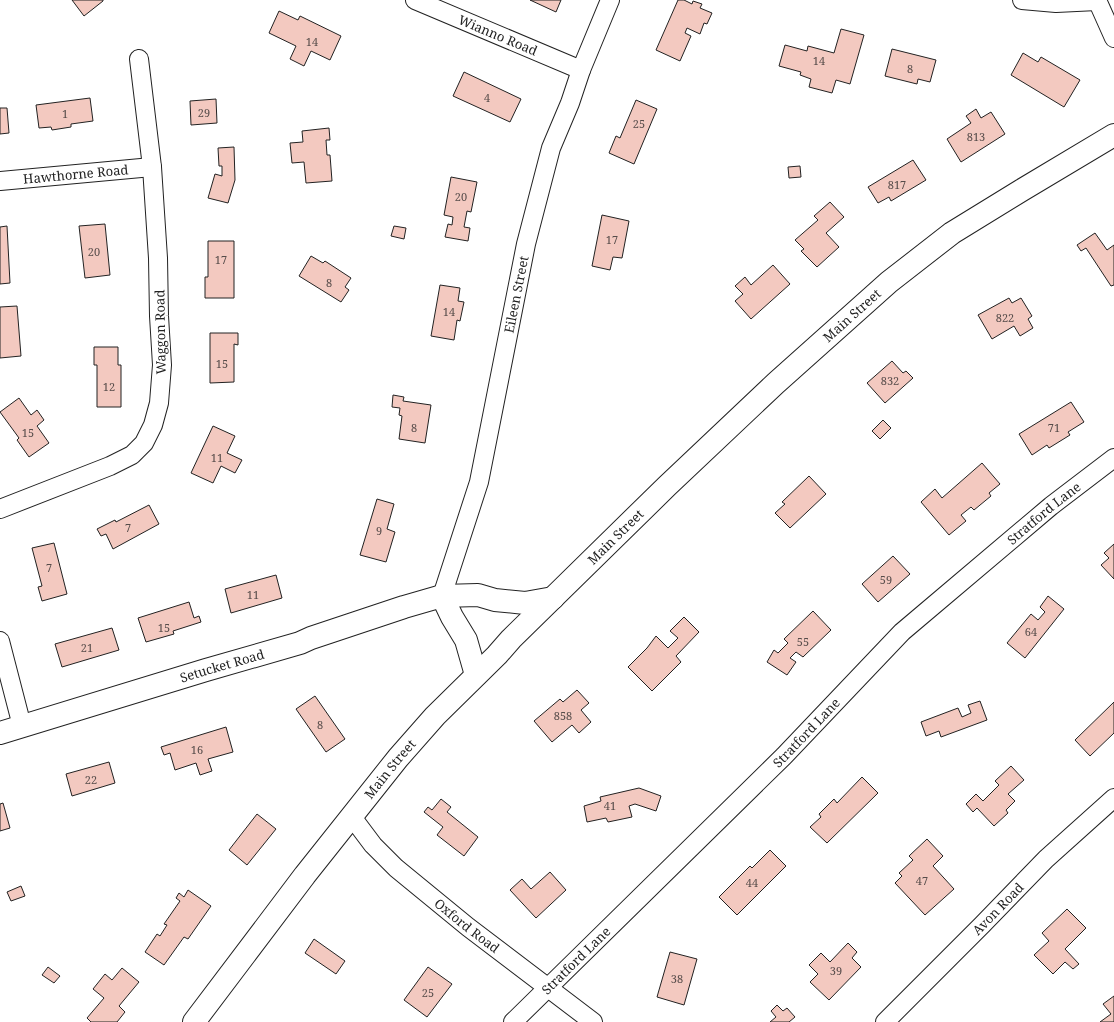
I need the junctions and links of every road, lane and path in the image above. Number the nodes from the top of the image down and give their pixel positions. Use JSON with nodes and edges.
{"nodes":[{"id":1,"x":415,"y":0,"type":"edge"},
{"id":2,"x":610,"y":0,"type":"edge"},
{"id":3,"x":1022,"y":0,"type":"edge"},
{"id":4,"x":1097,"y":0,"type":"edge"},
{"id":5,"x":1114,"y":38,"type":"edge"},
{"id":6,"x":139,"y":59,"type":"dead end"},
{"id":7,"x":580,"y":70,"type":"junction"},
{"id":8,"x":1114,"y":135,"type":"edge"},
{"id":9,"x":152,"y":167,"type":"junction"},
{"id":10,"x":0,"y":180,"type":"edge"},
{"id":11,"x":1114,"y":458,"type":"edge"},
{"id":12,"x":0,"y":509,"type":"edge"},
{"id":13,"x":442,"y":596,"type":"junction"},
{"id":14,"x":553,"y":598,"type":"junction"},
{"id":15,"x":0,"y":641,"type":"edge"},
{"id":16,"x":476,"y":675,"type":"junction"},
{"id":17,"x":22,"y":726,"type":"junction"},
{"id":18,"x":0,"y":733,"type":"edge"},
{"id":19,"x":1114,"y":798,"type":"edge"},
{"id":20,"x":352,"y":817,"type":"junction"},
{"id":21,"x":548,"y":988,"type":"junction"},
{"id":22,"x":194,"y":1022,"type":"edge"},
{"id":23,"x":513,"y":1022,"type":"edge"},
{"id":24,"x":593,"y":1022,"type":"edge"},
{"id":25,"x":885,"y":1022,"type":"edge"}],
"edges":[{"from":1,"to":7,"type":"street","name":"Wianno Road"},
{"from":2,"to":7,"type":"street","name":"Eileen Street"},
{"from":3,"to":4,"type":"street"},
{"from":4,"to":5,"type":"street"},
{"from":6,"to":9,"type":"street","name":"Waggon Road"},
{"from":7,"to":13,"type":"street","name":"Eileen Street"},
{"from":8,"to":14,"type":"main road","name":"Main Street"},
{"from":9,"to":10,"type":"street","name":"Hawthorne Road"},
{"from":9,"to":12,"type":"street","name":"Waggon Road"},
{"from":11,"to":21,"type":"street","name":"Stratford Lane"},
{"from":13,"to":14,"type":"main road","name":"Setucket Road"},
{"from":13,"to":16,"type":"main road"},
{"from":13,"to":17,"type":"main road","name":"Setucket Road"},
{"from":14,"to":16,"type":"main road","name":"Main Street"},
{"from":15,"to":17,"type":"street"},
{"from":16,"to":20,"type":"main road","name":"Main Street"},
{"from":17,"to":18,"type":"main road","name":"Setucket Road"},
{"from":19,"to":25,"type":"street","name":"Avon Road"},
{"from":20,"to":21,"type":"street","name":"Oxford Road"},
{"from":20,"to":22,"type":"main road","name":"Main Street"},
{"from":21,"to":23,"type":"street","name":"Stratford Lane"},
{"from":21,"to":24,"type":"street","name":"Oxford Road"}]}
